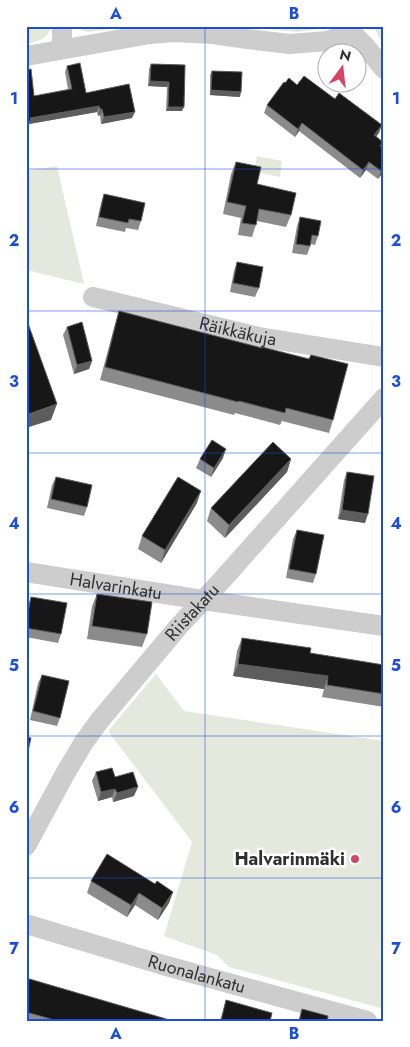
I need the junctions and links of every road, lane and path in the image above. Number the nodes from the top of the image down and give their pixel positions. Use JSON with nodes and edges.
{"nodes":[{"id":1,"x":62,"y":26,"type":"edge"},
{"id":2,"x":350,"y":30,"type":"edge"},
{"id":3,"x":62,"y":49,"type":"junction"},
{"id":4,"x":26,"y":56,"type":"edge"},
{"id":5,"x":384,"y":69,"type":"edge"},
{"id":6,"x":93,"y":298,"type":"dead end"},
{"id":7,"x":384,"y":357,"type":"edge"},
{"id":8,"x":384,"y":398,"type":"edge"},
{"id":9,"x":26,"y":572,"type":"edge"},
{"id":10,"x":203,"y":600,"type":"junction"},
{"id":11,"x":384,"y":626,"type":"edge"},
{"id":12,"x":26,"y":846,"type":"edge"},
{"id":13,"x":26,"y":924,"type":"edge"},
{"id":14,"x":367,"y":1021,"type":"edge"}],
"edges":[{"from":1,"to":3,"type":"street"},
{"from":2,"to":3,"type":"street"},
{"from":2,"to":5,"type":"street"},
{"from":3,"to":4,"type":"street"},
{"from":6,"to":7,"type":"street","name":"Räikkäkuja"},
{"from":8,"to":10,"type":"street","name":"Riistakatu"},
{"from":9,"to":10,"type":"street","name":"Halvarinkatu"},
{"from":10,"to":11,"type":"street","name":"Halvarinkatu"},
{"from":10,"to":12,"type":"street","name":"Riistakatu"},
{"from":13,"to":14,"type":"street","name":"Ruonalankatu"}]}
